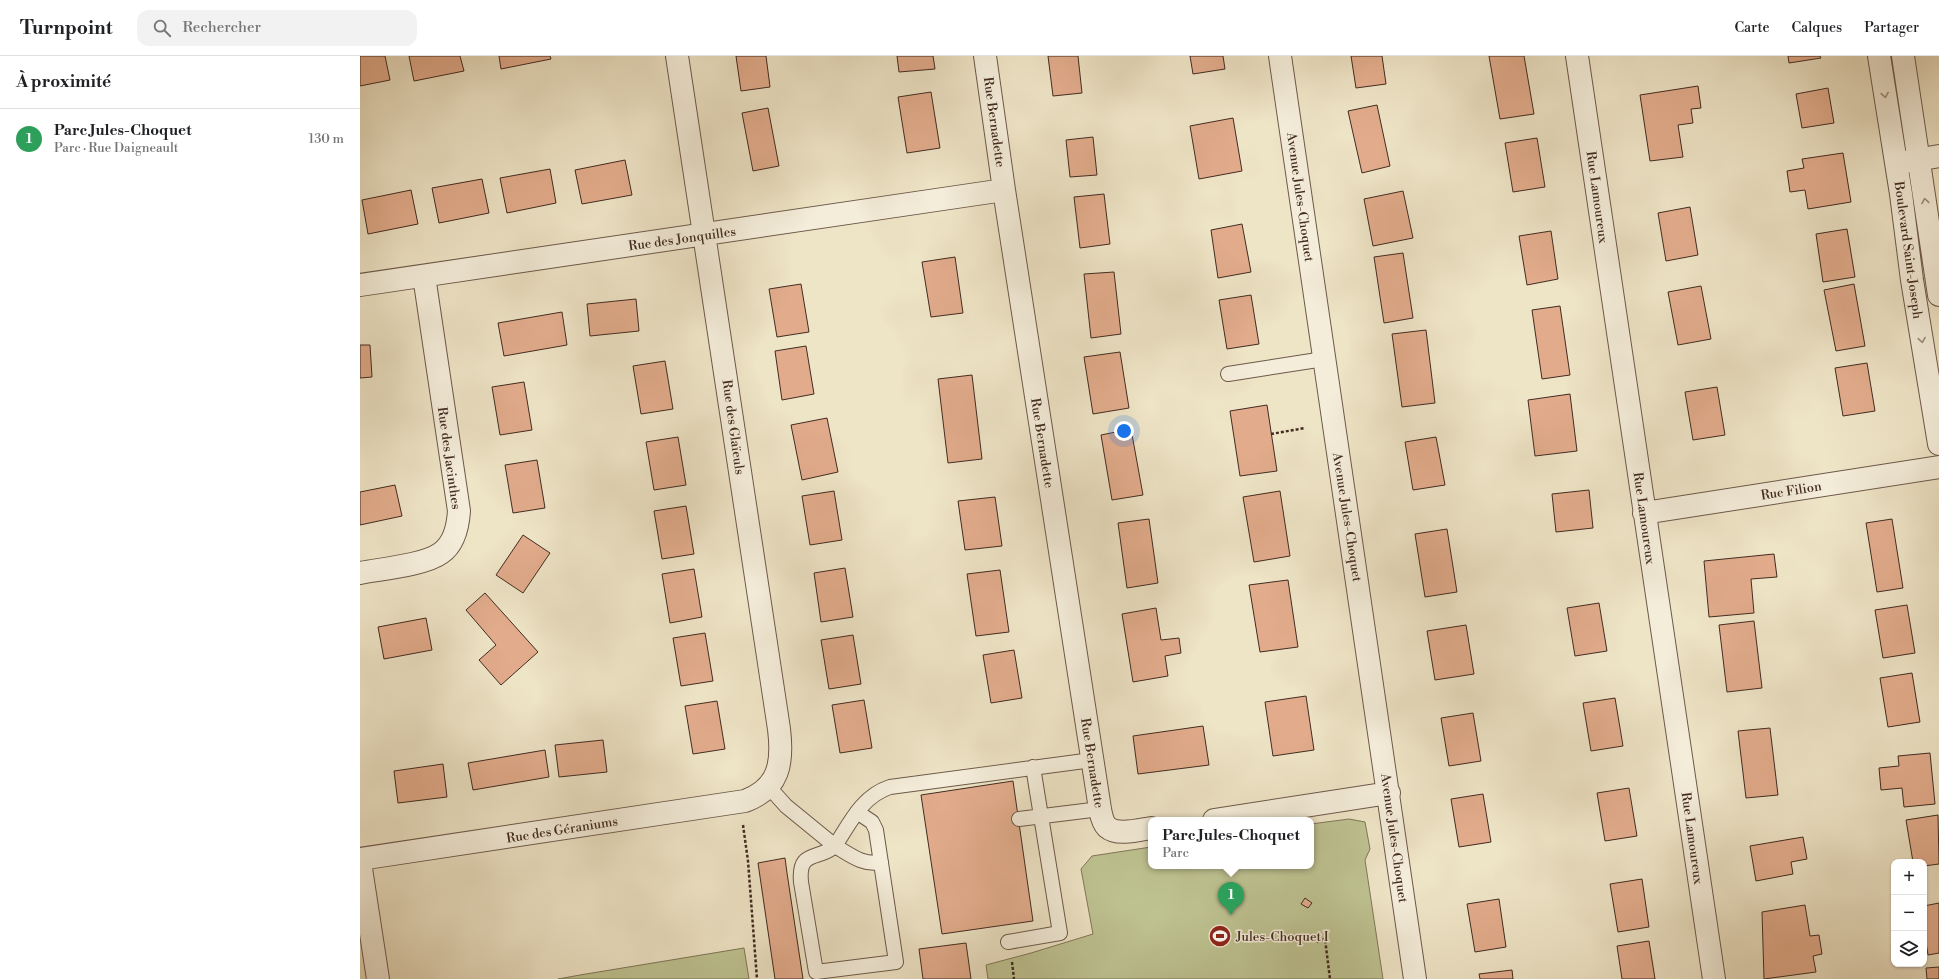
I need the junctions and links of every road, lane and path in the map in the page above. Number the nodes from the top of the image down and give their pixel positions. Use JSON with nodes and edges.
{"nodes":[{"id":1,"x":677,"y":56,"type":"edge"},
{"id":2,"x":985,"y":56,"type":"edge"},
{"id":3,"x":1280,"y":56,"type":"edge"},
{"id":4,"x":1577,"y":56,"type":"edge"},
{"id":5,"x":1879,"y":56,"type":"edge"},
{"id":6,"x":1903,"y":56,"type":"edge"},
{"id":7,"x":1929,"y":158,"type":"edge"},
{"id":8,"x":1896,"y":163,"type":"junction"},
{"id":9,"x":1004,"y":190,"type":"junction"},
{"id":10,"x":706,"y":234,"type":"junction"},
{"id":11,"x":424,"y":276,"type":"junction"},
{"id":12,"x":360,"y":285,"type":"edge"},
{"id":13,"x":1939,"y":295,"type":"edge"},
{"id":14,"x":1324,"y":360,"type":"junction"},
{"id":15,"x":1228,"y":374,"type":"dead end"},
{"id":16,"x":1305,"y":428,"type":"dead end"},
{"id":17,"x":1271,"y":434,"type":"dead end"},
{"id":18,"x":1939,"y":444,"type":"edge"},
{"id":19,"x":1939,"y":467,"type":"edge"},
{"id":20,"x":1644,"y":513,"type":"junction"},
{"id":21,"x":360,"y":573,"type":"edge"},
{"id":22,"x":1092,"y":760,"type":"junction"},
{"id":23,"x":1033,"y":767,"type":"junction"},
{"id":24,"x":765,"y":790,"type":"junction"},
{"id":25,"x":1388,"y":793,"type":"junction"},
{"id":26,"x":857,"y":812,"type":"junction"},
{"id":27,"x":1041,"y":816,"type":"junction"},
{"id":28,"x":1233,"y":817,"type":"edge"},
{"id":29,"x":1103,"y":818,"type":"junction"},
{"id":30,"x":1019,"y":819,"type":"dead end"},
{"id":31,"x":742,"y":821,"type":"dead end"},
{"id":32,"x":1148,"y":828,"type":"edge"},
{"id":33,"x":835,"y":846,"type":"junction"},
{"id":34,"x":360,"y":861,"type":"edge"},
{"id":35,"x":881,"y":862,"type":"junction"},
{"id":36,"x":1008,"y":942,"type":"dead end"},
{"id":37,"x":1317,"y":942,"type":"dead end"},
{"id":38,"x":1012,"y":962,"type":"dead end"},
{"id":39,"x":378,"y":979,"type":"edge"},
{"id":40,"x":757,"y":979,"type":"edge"},
{"id":41,"x":1014,"y":979,"type":"edge"},
{"id":42,"x":1330,"y":979,"type":"edge"},
{"id":43,"x":1415,"y":979,"type":"edge"},
{"id":44,"x":1714,"y":979,"type":"edge"}],
"edges":[{"from":1,"to":10,"type":"street","name":"Rue des Glaïeuls"},
{"from":2,"to":9,"type":"street","name":"Rue Bernadette"},
{"from":3,"to":14,"type":"street","name":"Avenue Jules-Choquet"},
{"from":4,"to":20,"type":"street","name":"Rue Lamoureux"},
{"from":5,"to":8,"type":"street","name":"Boulevard Saint-Joseph","one_way":true},
{"from":6,"to":7,"type":"street","name":"Boulevard Saint-Joseph"},
{"from":7,"to":8,"type":"street"},
{"from":13,"to":7,"type":"street","name":"Boulevard Saint-Joseph","one_way":true},
{"from":8,"to":18,"type":"street","name":"Boulevard Saint-Joseph","one_way":true},
{"from":9,"to":10,"type":"street","name":"Rue des Jonquilles"},
{"from":9,"to":22,"type":"street","name":"Rue Bernadette"},
{"from":10,"to":11,"type":"street","name":"Rue des Jonquilles"},
{"from":10,"to":24,"type":"street","name":"Rue des Glaïeuls"},
{"from":11,"to":12,"type":"street","name":"Rue des Jonquilles"},
{"from":11,"to":21,"type":"street","name":"Rue des Jacinthes"},
{"from":14,"to":15,"type":"lane"},
{"from":14,"to":25,"type":"street","name":"Avenue Jules-Choquet"},
{"from":16,"to":17,"type":"path"},
{"from":19,"to":20,"type":"street","name":"Rue Filion"},
{"from":20,"to":44,"type":"street","name":"Rue Lamoureux"},
{"from":22,"to":23,"type":"lane"},
{"from":22,"to":29,"type":"street","name":"Rue Bernadette"},
{"from":23,"to":26,"type":"lane"},
{"from":23,"to":27,"type":"lane"},
{"from":24,"to":33,"type":"lane"},
{"from":24,"to":34,"type":"street","name":"Rue des Géraniums"},
{"from":25,"to":28,"type":"street"},
{"from":25,"to":43,"type":"street","name":"Avenue Jules-Choquet"},
{"from":26,"to":33,"type":"lane"},
{"from":26,"to":35,"type":"lane"},
{"from":27,"to":29,"type":"lane"},
{"from":27,"to":30,"type":"lane"},
{"from":27,"to":36,"type":"lane"},
{"from":29,"to":32,"type":"street"},
{"from":31,"to":40,"type":"path"},
{"from":33,"to":35,"type":"lane"},
{"from":33,"to":35,"type":"lane"},
{"from":34,"to":39,"type":"street"},
{"from":37,"to":42,"type":"path"},
{"from":38,"to":41,"type":"path"}]}
